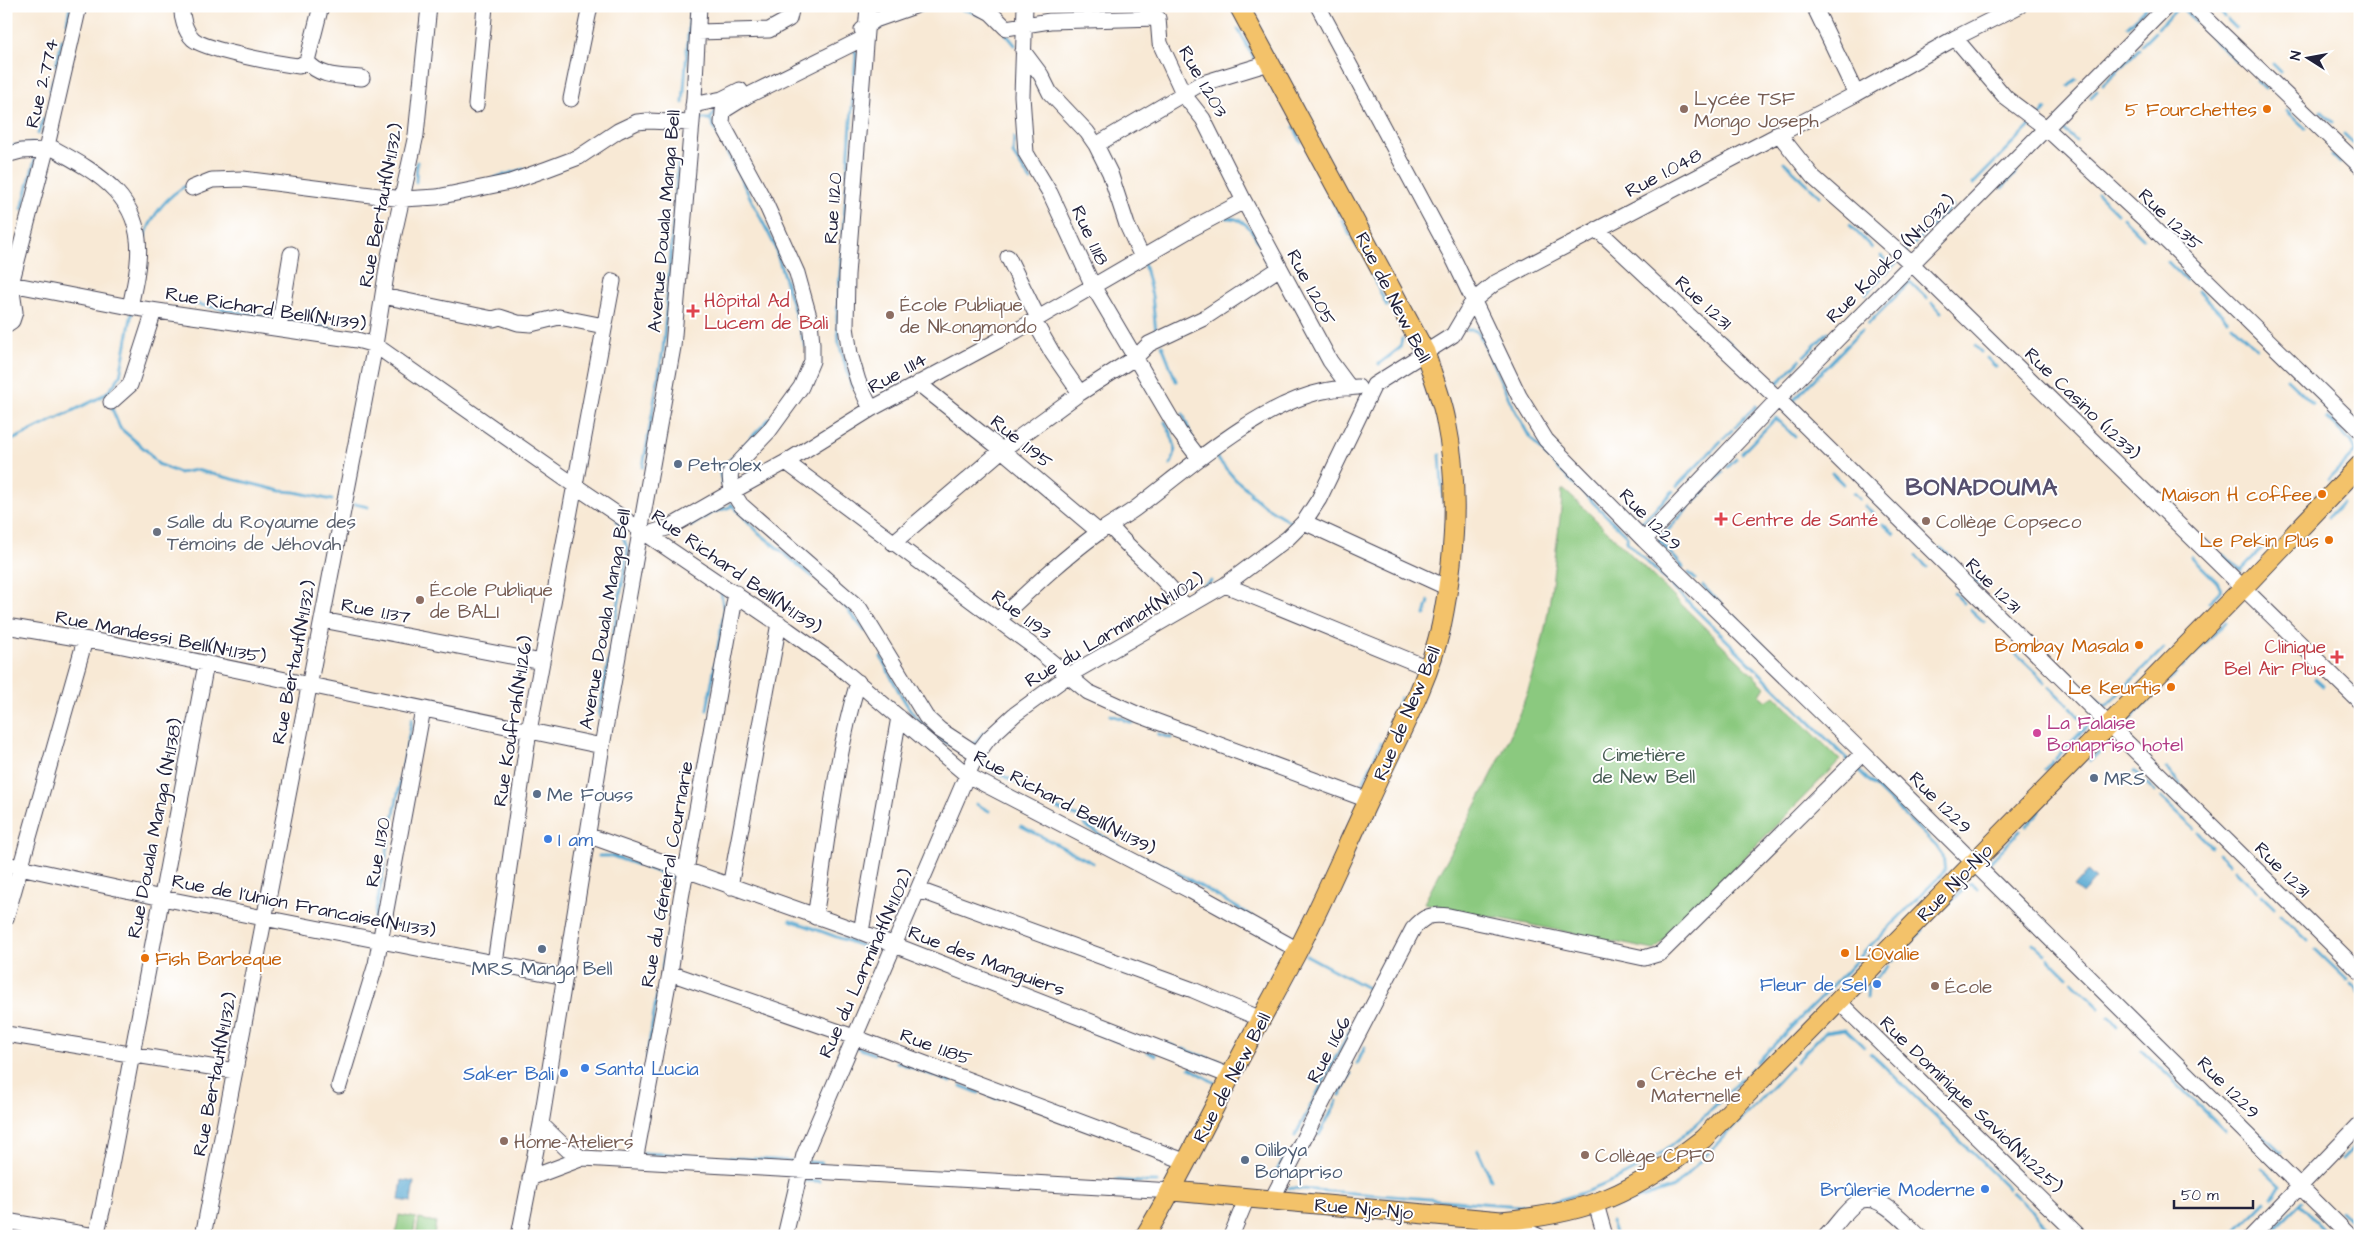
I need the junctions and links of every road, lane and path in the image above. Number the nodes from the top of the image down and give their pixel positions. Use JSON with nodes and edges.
{"nodes":[{"id":1,"x":79,"y":6,"type":"edge"},
{"id":2,"x":321,"y":6,"type":"edge"},
{"id":3,"x":429,"y":6,"type":"edge"},
{"id":4,"x":485,"y":6,"type":"edge"},
{"id":5,"x":590,"y":6,"type":"edge"},
{"id":6,"x":699,"y":6,"type":"edge"},
{"id":7,"x":792,"y":6,"type":"edge"},
{"id":8,"x":868,"y":6,"type":"edge"},
{"id":9,"x":915,"y":6,"type":"edge"},
{"id":10,"x":978,"y":6,"type":"edge"},
{"id":11,"x":1025,"y":6,"type":"edge"},
{"id":12,"x":1239,"y":6,"type":"edge"},
{"id":13,"x":1318,"y":6,"type":"edge"},
{"id":14,"x":1814,"y":6,"type":"edge"},
{"id":15,"x":2018,"y":6,"type":"edge"},
{"id":16,"x":2167,"y":6,"type":"edge"},
{"id":17,"x":2193,"y":6,"type":"edge"},
{"id":18,"x":1161,"y":12,"type":"edge"},
{"id":19,"x":182,"y":13,"type":"edge"},
{"id":20,"x":1024,"y":26,"type":"junction"},
{"id":21,"x":698,"y":32,"type":"junction"},
{"id":22,"x":865,"y":32,"type":"junction"},
{"id":23,"x":1955,"y":38,"type":"junction"},
{"id":24,"x":1023,"y":51,"type":"junction"},
{"id":25,"x":307,"y":61,"type":"junction"},
{"id":26,"x":1270,"y":63,"type":"junction"},
{"id":27,"x":362,"y":78,"type":"dead end"},
{"id":28,"x":1856,"y":94,"type":"junction"},
{"id":29,"x":1184,"y":95,"type":"junction"},
{"id":30,"x":571,"y":100,"type":"dead end"},
{"id":31,"x":476,"y":105,"type":"dead end"},
{"id":32,"x":693,"y":105,"type":"junction"},
{"id":33,"x":692,"y":123,"type":"junction"},
{"id":34,"x":2046,"y":128,"type":"junction"},
{"id":35,"x":1778,"y":134,"type":"junction"},
{"id":36,"x":1096,"y":145,"type":"junction"},
{"id":37,"x":46,"y":148,"type":"junction"},
{"id":38,"x":6,"y":155,"type":"edge"},
{"id":39,"x":2360,"y":166,"type":"edge"},
{"id":40,"x":192,"y":188,"type":"dead end"},
{"id":41,"x":403,"y":199,"type":"junction"},
{"id":42,"x":1244,"y":201,"type":"junction"},
{"id":43,"x":1597,"y":230,"type":"junction"},
{"id":44,"x":291,"y":254,"type":"dead end"},
{"id":45,"x":1008,"y":256,"type":"dead end"},
{"id":46,"x":1142,"y":257,"type":"junction"},
{"id":47,"x":1913,"y":265,"type":"junction"},
{"id":48,"x":1280,"y":268,"type":"junction"},
{"id":49,"x":612,"y":281,"type":"dead end"},
{"id":50,"x":9,"y":283,"type":"edge"},
{"id":51,"x":1092,"y":286,"type":"junction"},
{"id":52,"x":383,"y":296,"type":"junction"},
{"id":53,"x":1473,"y":301,"type":"junction"},
{"id":54,"x":130,"y":307,"type":"junction"},
{"id":55,"x":154,"y":311,"type":"junction"},
{"id":56,"x":1036,"y":319,"type":"junction"},
{"id":57,"x":6,"y":325,"type":"edge"},
{"id":58,"x":604,"y":326,"type":"junction"},
{"id":59,"x":279,"y":328,"type":"junction"},
{"id":60,"x":375,"y":345,"type":"junction"},
{"id":61,"x":1425,"y":352,"type":"junction"},
{"id":62,"x":1136,"y":357,"type":"junction"},
{"id":63,"x":918,"y":383,"type":"junction"},
{"id":64,"x":1374,"y":385,"type":"junction"},
{"id":65,"x":1350,"y":388,"type":"junction"},
{"id":66,"x":1080,"y":393,"type":"junction"},
{"id":67,"x":1778,"y":400,"type":"junction"},
{"id":68,"x":112,"y":402,"type":"dead end"},
{"id":69,"x":871,"y":409,"type":"junction"},
{"id":70,"x":2360,"y":430,"type":"edge"},
{"id":71,"x":1002,"y":450,"type":"junction"},
{"id":72,"x":1198,"y":458,"type":"junction"},
{"id":73,"x":786,"y":462,"type":"junction"},
{"id":74,"x":2360,"y":465,"type":"edge"},
{"id":75,"x":574,"y":484,"type":"junction"},
{"id":76,"x":733,"y":491,"type":"junction"},
{"id":77,"x":1304,"y":522,"type":"junction"},
{"id":78,"x":1105,"y":529,"type":"junction"},
{"id":79,"x":644,"y":532,"type":"junction"},
{"id":80,"x":1644,"y":540,"type":"junction"},
{"id":81,"x":893,"y":543,"type":"junction"},
{"id":82,"x":1225,"y":586,"type":"junction"},
{"id":83,"x":1448,"y":588,"type":"junction"},
{"id":84,"x":2243,"y":588,"type":"junction"},
{"id":85,"x":736,"y":593,"type":"junction"},
{"id":86,"x":1185,"y":608,"type":"junction"},
{"id":87,"x":322,"y":620,"type":"junction"},
{"id":88,"x":998,"y":620,"type":"junction"},
{"id":89,"x":779,"y":623,"type":"junction"},
{"id":90,"x":6,"y":626,"type":"edge"},
{"id":91,"x":84,"y":640,"type":"junction"},
{"id":92,"x":542,"y":662,"type":"junction"},
{"id":93,"x":206,"y":664,"type":"junction"},
{"id":94,"x":1428,"y":668,"type":"junction"},
{"id":95,"x":1069,"y":676,"type":"junction"},
{"id":96,"x":858,"y":682,"type":"junction"},
{"id":97,"x":308,"y":686,"type":"junction"},
{"id":98,"x":2360,"y":702,"type":"edge"},
{"id":99,"x":423,"y":709,"type":"junction"},
{"id":100,"x":899,"y":717,"type":"junction"},
{"id":101,"x":2108,"y":724,"type":"junction"},
{"id":102,"x":529,"y":731,"type":"junction"},
{"id":103,"x":602,"y":746,"type":"junction"},
{"id":104,"x":1863,"y":753,"type":"junction"},
{"id":105,"x":977,"y":754,"type":"junction"},
{"id":106,"x":967,"y":774,"type":"junction"},
{"id":107,"x":1368,"y":800,"type":"junction"},
{"id":108,"x":587,"y":835,"type":"junction"},
{"id":109,"x":1973,"y":862,"type":"junction"},
{"id":110,"x":6,"y":864,"type":"edge"},
{"id":111,"x":22,"y":867,"type":"junction"},
{"id":112,"x":686,"y":872,"type":"junction"},
{"id":113,"x":730,"y":887,"type":"junction"},
{"id":114,"x":919,"y":890,"type":"junction"},
{"id":115,"x":162,"y":898,"type":"junction"},
{"id":116,"x":266,"y":917,"type":"junction"},
{"id":117,"x":816,"y":917,"type":"junction"},
{"id":118,"x":6,"y":918,"type":"edge"},
{"id":119,"x":861,"y":932,"type":"junction"},
{"id":120,"x":381,"y":940,"type":"junction"},
{"id":121,"x":895,"y":946,"type":"junction"},
{"id":122,"x":1298,"y":950,"type":"junction"},
{"id":123,"x":495,"y":963,"type":"junction"},
{"id":124,"x":2360,"y":972,"type":"edge"},
{"id":125,"x":670,"y":973,"type":"junction"},
{"id":126,"x":565,"y":977,"type":"junction"},
{"id":127,"x":1838,"y":1001,"type":"junction"},
{"id":128,"x":1261,"y":1019,"type":"junction"},
{"id":129,"x":6,"y":1034,"type":"edge"},
{"id":130,"x":854,"y":1037,"type":"junction"},
{"id":131,"x":131,"y":1053,"type":"junction"},
{"id":132,"x":235,"y":1071,"type":"junction"},
{"id":133,"x":1230,"y":1076,"type":"junction"},
{"id":134,"x":339,"y":1086,"type":"dead end"},
{"id":135,"x":541,"y":1124,"type":"junction"},
{"id":136,"x":2360,"y":1124,"type":"edge"},
{"id":137,"x":583,"y":1158,"type":"junction"},
{"id":138,"x":634,"y":1161,"type":"junction"},
{"id":139,"x":1187,"y":1162,"type":"junction"},
{"id":140,"x":799,"y":1170,"type":"junction"},
{"id":141,"x":530,"y":1178,"type":"junction"},
{"id":142,"x":2301,"y":1186,"type":"junction"},
{"id":143,"x":1173,"y":1191,"type":"junction"},
{"id":144,"x":1247,"y":1198,"type":"junction"},
{"id":145,"x":1272,"y":1199,"type":"junction"},
{"id":146,"x":1596,"y":1204,"type":"junction"},
{"id":147,"x":6,"y":1221,"type":"edge"},
{"id":148,"x":1501,"y":1221,"type":"junction"},
{"id":149,"x":96,"y":1236,"type":"edge"},
{"id":150,"x":202,"y":1236,"type":"edge"},
{"id":151,"x":519,"y":1236,"type":"edge"},
{"id":152,"x":785,"y":1236,"type":"edge"},
{"id":153,"x":1145,"y":1236,"type":"edge"},
{"id":154,"x":1231,"y":1236,"type":"edge"},
{"id":155,"x":1538,"y":1236,"type":"edge"},
{"id":156,"x":1605,"y":1236,"type":"edge"},
{"id":157,"x":1826,"y":1236,"type":"edge"},
{"id":158,"x":1918,"y":1236,"type":"edge"},
{"id":159,"x":2079,"y":1236,"type":"edge"},
{"id":160,"x":2252,"y":1236,"type":"edge"},
{"id":161,"x":2350,"y":1236,"type":"edge"}],
"edges":[{"from":1,"to":37,"type":"street","name":"Rue 2.774"},
{"from":2,"to":25,"type":"street"},
{"from":3,"to":41,"type":"street","name":"Rue Bertaut(N°1.132)"},
{"from":4,"to":31,"type":"street"},
{"from":5,"to":30,"type":"street"},
{"from":6,"to":21,"type":"street","name":"Avenue Douala Manga Bell"},
{"from":7,"to":21,"type":"street"},
{"from":8,"to":22,"type":"street","name":"Rue 1.120"},
{"from":9,"to":22,"type":"street"},
{"from":10,"to":20,"type":"street","name":"Rue 1.203"},
{"from":11,"to":20,"type":"street","name":"Rue 1.118"},
{"from":12,"to":26,"type":"main road","name":"Rue de New Bell"},
{"from":13,"to":53,"type":"street","name":"Rue 1.229"},
{"from":14,"to":28,"type":"street"},
{"from":15,"to":23,"type":"street","name":"Rue 1.048"},
{"from":16,"to":34,"type":"street","name":"Rue Koloko (N°1.032)"},
{"from":17,"to":39,"type":"street"},
{"from":18,"to":20,"type":"street","name":"Rue 1.203"},
{"from":18,"to":29,"type":"street","name":"Rue 1.203"},
{"from":19,"to":25,"type":"street"},
{"from":20,"to":24,"type":"street","name":"Rue 1.118"},
{"from":21,"to":32,"type":"street","name":"Avenue Douala Manga Bell"},
{"from":22,"to":32,"type":"street"},
{"from":22,"to":69,"type":"street","name":"Rue 1.120"},
{"from":22,"to":76,"type":"street"},
{"from":23,"to":28,"type":"street","name":"Rue 1.048"},
{"from":23,"to":34,"type":"street","name":"Rue 1.235"},
{"from":24,"to":36,"type":"street"},
{"from":24,"to":51,"type":"street","name":"Rue 1.118"},
{"from":25,"to":27,"type":"street"},
{"from":26,"to":29,"type":"street"},
{"from":26,"to":61,"type":"main road","name":"Rue de New Bell"},
{"from":28,"to":35,"type":"street","name":"Rue 1.048"},
{"from":29,"to":36,"type":"street"},
{"from":29,"to":42,"type":"street","name":"Rue 1.203"},
{"from":32,"to":33,"type":"street","name":"Avenue Douala Manga Bell"},
{"from":33,"to":41,"type":"street"},
{"from":33,"to":79,"type":"street","name":"Avenue Douala Manga Bell"},
{"from":34,"to":47,"type":"street","name":"Rue Koloko (N°1.032)"},
{"from":34,"to":70,"type":"street","name":"Rue 1.235"},
{"from":35,"to":43,"type":"street","name":"Rue 1.048"},
{"from":35,"to":47,"type":"street","name":"Rue Casino (1.233)"},
{"from":36,"to":46,"type":"street"},
{"from":37,"to":38,"type":"street"},
{"from":37,"to":50,"type":"street","name":"Rue 2.774"},
{"from":37,"to":54,"type":"street"},
{"from":40,"to":41,"type":"street"},
{"from":41,"to":52,"type":"street","name":"Rue Bertaut(N°1.132)"},
{"from":42,"to":46,"type":"street","name":"Rue 1.114"},
{"from":42,"to":48,"type":"street","name":"Rue 1.205"},
{"from":43,"to":53,"type":"street","name":"Rue 1.048"},
{"from":43,"to":67,"type":"street","name":"Rue 1.231"},
{"from":44,"to":59,"type":"street"},
{"from":45,"to":56,"type":"street"},
{"from":46,"to":51,"type":"street","name":"Rue 1.114"},
{"from":47,"to":67,"type":"street","name":"Rue Koloko (N°1.032)"},
{"from":47,"to":84,"type":"street","name":"Rue Casino (1.233)"},
{"from":48,"to":62,"type":"street"},
{"from":48,"to":65,"type":"street","name":"Rue 1.205"},
{"from":49,"to":58,"type":"street","name":"Rue Koufrah(N°1.126)"},
{"from":50,"to":54,"type":"street","name":"Rue Richard Bell(N°1.139)"},
{"from":50,"to":57,"type":"street"},
{"from":51,"to":56,"type":"street","name":"Rue 1.114"},
{"from":51,"to":62,"type":"street","name":"Rue 1.118"},
{"from":52,"to":58,"type":"street"},
{"from":52,"to":60,"type":"street","name":"Rue Bertaut(N°1.132)"},
{"from":53,"to":61,"type":"street","name":"Rue 1.048"},
{"from":53,"to":80,"type":"street","name":"Rue 1.229"},
{"from":54,"to":55,"type":"street","name":"Rue Richard Bell(N°1.139)"},
{"from":55,"to":59,"type":"street","name":"Rue Richard Bell(N°1.139)"},
{"from":55,"to":68,"type":"street"},
{"from":56,"to":63,"type":"street","name":"Rue 1.114"},
{"from":56,"to":66,"type":"street"},
{"from":58,"to":75,"type":"street","name":"Rue Koufrah(N°1.126)"},
{"from":59,"to":60,"type":"street","name":"Rue Richard Bell(N°1.139)"},
{"from":60,"to":75,"type":"street","name":"Rue Richard Bell(N°1.139)"},
{"from":60,"to":87,"type":"street","name":"Rue Bertaut(N°1.132)"},
{"from":61,"to":64,"type":"street"},
{"from":61,"to":83,"type":"main road","name":"Rue de New Bell"},
{"from":62,"to":66,"type":"street"},
{"from":62,"to":72,"type":"street","name":"Rue 1.118"},
{"from":63,"to":69,"type":"street","name":"Rue 1.114"},
{"from":63,"to":71,"type":"street","name":"Rue 1.195"},
{"from":64,"to":65,"type":"street"},
{"from":64,"to":77,"type":"street","name":"Rue du Larminat(N°1.102)"},
{"from":65,"to":72,"type":"street"},
{"from":66,"to":71,"type":"street"},
{"from":67,"to":80,"type":"street","name":"Rue Koloko (N°1.032)"},
{"from":67,"to":101,"type":"street","name":"Rue 1.231"},
{"from":69,"to":73,"type":"street","name":"Rue 1.114"},
{"from":71,"to":78,"type":"street","name":"Rue 1.195"},
{"from":71,"to":81,"type":"street"},
{"from":72,"to":78,"type":"street"},
{"from":73,"to":76,"type":"street","name":"Rue 1.114"},
{"from":73,"to":81,"type":"street","name":"Rue 1.193"},
{"from":74,"to":84,"type":"main road","name":"Rue Njo-Njo"},
{"from":75,"to":79,"type":"street","name":"Rue Richard Bell(N°1.139)"},
{"from":75,"to":92,"type":"street","name":"Rue Koufrah(N°1.126)"},
{"from":76,"to":79,"type":"street","name":"Rue 1.114"},
{"from":76,"to":105,"type":"street"},
{"from":77,"to":82,"type":"street","name":"Rue du Larminat(N°1.102)"},
{"from":77,"to":83,"type":"street"},
{"from":78,"to":86,"type":"street","name":"Rue 1.195"},
{"from":78,"to":88,"type":"street"},
{"from":79,"to":85,"type":"street","name":"Rue Richard Bell(N°1.139)"},
{"from":79,"to":103,"type":"street","name":"Avenue Douala Manga Bell"},
{"from":80,"to":104,"type":"street","name":"Rue 1.229"},
{"from":81,"to":88,"type":"street","name":"Rue 1.193"},
{"from":82,"to":86,"type":"street","name":"Rue du Larminat(N°1.102)"},
{"from":82,"to":94,"type":"street"},
{"from":83,"to":94,"type":"main road","name":"Rue de New Bell"},
{"from":84,"to":98,"type":"street","name":"Rue Casino (1.233)"},
{"from":84,"to":101,"type":"main road","name":"Rue Njo-Njo"},
{"from":85,"to":89,"type":"street","name":"Rue Richard Bell(N°1.139)"},
{"from":85,"to":112,"type":"street","name":"Rue du Général Cournarie"},
{"from":86,"to":95,"type":"street","name":"Rue du Larminat(N°1.102)"},
{"from":87,"to":92,"type":"street","name":"Rue 1.137"},
{"from":87,"to":97,"type":"street","name":"Rue Bertaut(N°1.132)"},
{"from":88,"to":95,"type":"street","name":"Rue 1.193"},
{"from":89,"to":96,"type":"street","name":"Rue Richard Bell(N°1.139)"},
{"from":89,"to":113,"type":"street"},
{"from":90,"to":91,"type":"street","name":"Rue Mandessi Bell(N°1.135)"},
{"from":91,"to":93,"type":"street","name":"Rue Mandessi Bell(N°1.135)"},
{"from":91,"to":111,"type":"street"},
{"from":92,"to":102,"type":"street","name":"Rue Koufrah(N°1.126)"},
{"from":93,"to":97,"type":"street","name":"Rue Mandessi Bell(N°1.135)"},
{"from":93,"to":115,"type":"street","name":"Rue Douala Manga (N°1.138)"},
{"from":94,"to":107,"type":"main road","name":"Rue de New Bell"},
{"from":95,"to":105,"type":"street","name":"Rue du Larminat(N°1.102)"},
{"from":95,"to":107,"type":"street","name":"Rue 1.193"},
{"from":96,"to":100,"type":"street","name":"Rue Richard Bell(N°1.139)"},
{"from":96,"to":117,"type":"street"},
{"from":97,"to":99,"type":"street","name":"Rue Mandessi Bell(N°1.135)"},
{"from":97,"to":116,"type":"street","name":"Rue Bertaut(N°1.132)"},
{"from":99,"to":102,"type":"street","name":"Rue Mandessi Bell(N°1.135)"},
{"from":99,"to":120,"type":"street","name":"Rue 1.130"},
{"from":100,"to":106,"type":"street","name":"Rue Richard Bell(N°1.139)"},
{"from":100,"to":119,"type":"street"},
{"from":101,"to":109,"type":"main road","name":"Rue Njo-Njo"},
{"from":101,"to":124,"type":"street","name":"Rue 1.231"},
{"from":102,"to":103,"type":"street","name":"Rue Mandessi Bell(N°1.135)"},
{"from":102,"to":123,"type":"street","name":"Rue Koufrah(N°1.126)"},
{"from":103,"to":108,"type":"street","name":"Avenue Douala Manga Bell"},
{"from":104,"to":109,"type":"street","name":"Rue 1.229"},
{"from":104,"to":145,"type":"street","name":"Rue 1.166"},
{"from":105,"to":106,"type":"street","name":"Rue du Larminat(N°1.102)"},
{"from":106,"to":114,"type":"street","name":"Rue du Larminat(N°1.102)"},
{"from":106,"to":122,"type":"street","name":"Rue Richard Bell(N°1.139)"},
{"from":107,"to":122,"type":"main road","name":"Rue de New Bell"},
{"from":108,"to":112,"type":"street","name":"Rue des Manguiers"},
{"from":108,"to":126,"type":"street","name":"Avenue Douala Manga Bell"},
{"from":109,"to":127,"type":"main road","name":"Rue Njo-Njo"},
{"from":109,"to":142,"type":"street","name":"Rue 1.229"},
{"from":110,"to":111,"type":"street","name":"Rue de l'Union Francaise(N°1.133)"},
{"from":111,"to":115,"type":"street","name":"Rue de l'Union Francaise(N°1.133)"},
{"from":111,"to":118,"type":"street"},
{"from":112,"to":113,"type":"street","name":"Rue des Manguiers"},
{"from":112,"to":125,"type":"street","name":"Rue du Général Cournarie"},
{"from":113,"to":117,"type":"street","name":"Rue des Manguiers"},
{"from":114,"to":121,"type":"street","name":"Rue du Larminat(N°1.102)"},
{"from":114,"to":128,"type":"street"},
{"from":115,"to":116,"type":"street","name":"Rue de l'Union Francaise(N°1.133)"},
{"from":115,"to":131,"type":"street","name":"Rue Douala Manga (N°1.138)"},
{"from":116,"to":120,"type":"street","name":"Rue de l'Union Francaise(N°1.133)"},
{"from":116,"to":132,"type":"street","name":"Rue Bertaut(N°1.132)"},
{"from":117,"to":119,"type":"street","name":"Rue des Manguiers"},
{"from":119,"to":121,"type":"street","name":"Rue des Manguiers"},
{"from":120,"to":123,"type":"street","name":"Rue de l'Union Francaise(N°1.133)"},
{"from":120,"to":134,"type":"street","name":"Rue 1.130"},
{"from":121,"to":130,"type":"street","name":"Rue du Larminat(N°1.102)"},
{"from":121,"to":133,"type":"street","name":"Rue des Manguiers"},
{"from":122,"to":128,"type":"main road","name":"Rue de New Bell"},
{"from":123,"to":126,"type":"street","name":"Rue de l'Union Francaise(N°1.133)"},
{"from":125,"to":130,"type":"street","name":"Rue 1.185"},
{"from":125,"to":138,"type":"street","name":"Rue du Général Cournarie"},
{"from":126,"to":135,"type":"street","name":"Avenue Douala Manga Bell"},
{"from":127,"to":146,"type":"main road","name":"Rue Njo-Njo"},
{"from":127,"to":159,"type":"street","name":"Rue Dominique Savio(N°1.225)"},
{"from":128,"to":133,"type":"main road","name":"Rue de New Bell"},
{"from":129,"to":131,"type":"street"},
{"from":130,"to":139,"type":"street","name":"Rue 1.185"},
{"from":130,"to":140,"type":"street","name":"Rue du Larminat(N°1.102)"},
{"from":131,"to":132,"type":"street"},
{"from":131,"to":149,"type":"street","name":"Rue Douala Manga (N°1.138)"},
{"from":132,"to":150,"type":"street","name":"Rue Bertaut(N°1.132)"},
{"from":133,"to":139,"type":"main road","name":"Rue de New Bell"},
{"from":135,"to":137,"type":"street"},
{"from":135,"to":141,"type":"street","name":"Avenue Douala Manga Bell"},
{"from":136,"to":142,"type":"street"},
{"from":137,"to":138,"type":"street"},
{"from":137,"to":141,"type":"street"},
{"from":138,"to":140,"type":"street"},
{"from":139,"to":143,"type":"main road","name":"Rue de New Bell"},
{"from":140,"to":143,"type":"street"},
{"from":140,"to":152,"type":"street","name":"Rue du Larminat(N°1.102)"},
{"from":141,"to":151,"type":"street","name":"Avenue Douala Manga Bell"},
{"from":142,"to":160,"type":"street"},
{"from":142,"to":161,"type":"street","name":"Rue 1.229"},
{"from":143,"to":144,"type":"main road","name":"Rue Njo-Njo"},
{"from":143,"to":153,"type":"main road","name":"Rue de New Bell"},
{"from":144,"to":145,"type":"main road","name":"Rue Njo-Njo"},
{"from":144,"to":154,"type":"street"},
{"from":145,"to":148,"type":"main road","name":"Rue Njo-Njo"},
{"from":146,"to":148,"type":"main road","name":"Rue Njo-Njo"},
{"from":146,"to":156,"type":"street"},
{"from":147,"to":149,"type":"street"},
{"from":148,"to":155,"type":"street"},
{"from":157,"to":158,"type":"street"}]}
